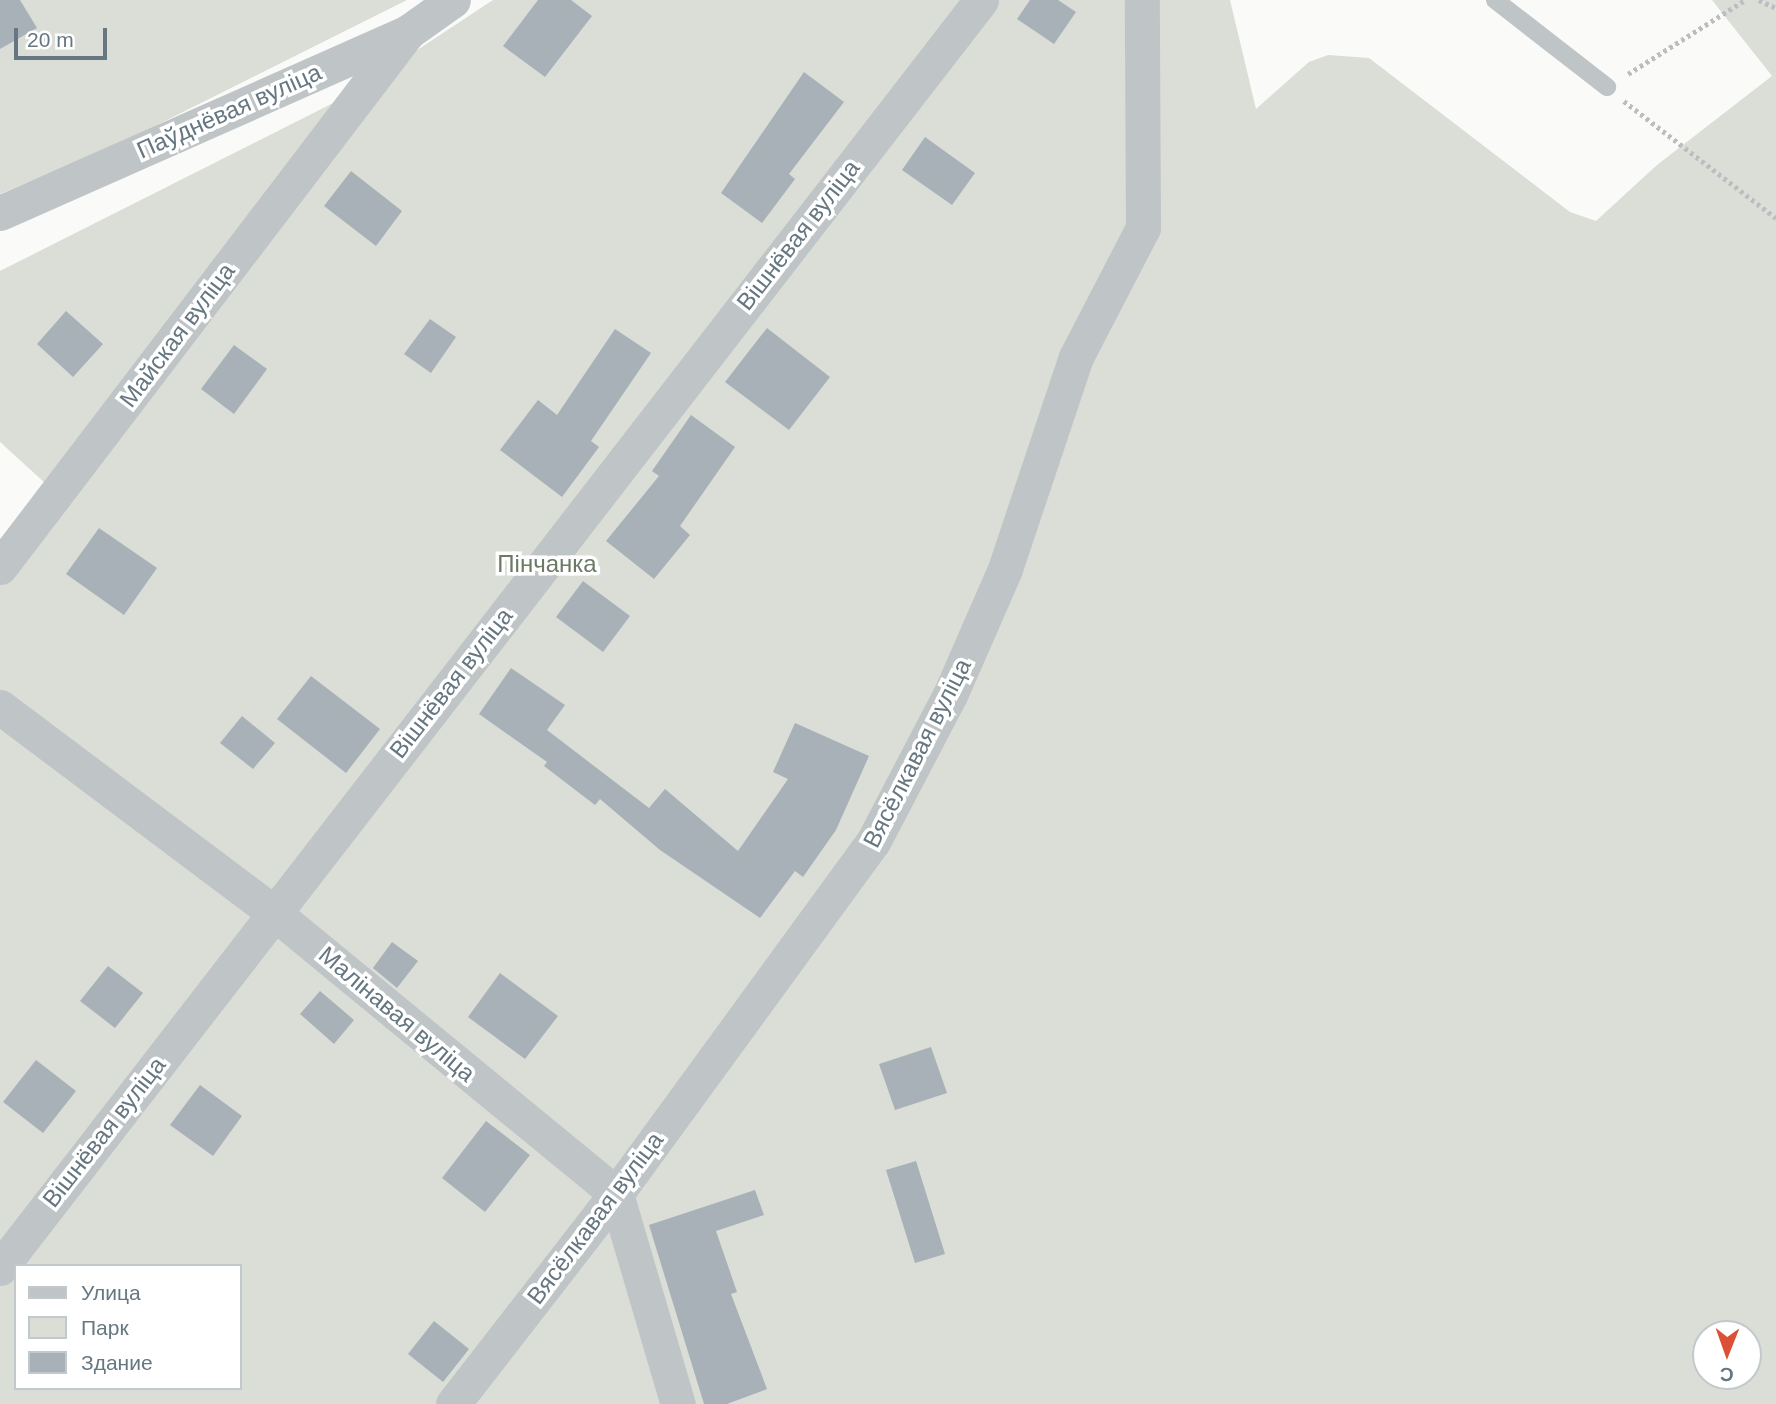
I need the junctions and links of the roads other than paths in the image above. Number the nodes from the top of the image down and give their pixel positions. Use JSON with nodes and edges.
{"nodes":[{"id":1,"x":453,"y":0,"type":"edge"},
{"id":2,"x":981,"y":0,"type":"edge"},
{"id":3,"x":1142,"y":0,"type":"edge"},
{"id":4,"x":1494,"y":0,"type":"edge"},
{"id":5,"x":408,"y":32,"type":"junction"},
{"id":6,"x":1607,"y":87,"type":"road end"},
{"id":7,"x":0,"y":213,"type":"edge"},
{"id":8,"x":0,"y":567,"type":"edge"},
{"id":9,"x":0,"y":707,"type":"edge"},
{"id":10,"x":273,"y":912,"type":"junction"},
{"id":11,"x":615,"y":1195,"type":"junction"},
{"id":12,"x":0,"y":1268,"type":"edge"},
{"id":13,"x":453,"y":1404,"type":"edge"},
{"id":14,"x":678,"y":1404,"type":"edge"}],
"edges":[{"from":1,"to":5,"type":"street","name":"Паўднёвая вуліца"},
{"from":2,"to":10,"type":"street","name":"Вішнёвая вуліца"},
{"from":3,"to":11,"type":"street","name":"Вясёлкавая вуліца"},
{"from":4,"to":6,"type":"lane"},
{"from":5,"to":7,"type":"street","name":"Паўднёвая вуліца"},
{"from":5,"to":8,"type":"street","name":"Майская вуліца"},
{"from":9,"to":10,"type":"street","name":"Малінавая вуліца"},
{"from":10,"to":11,"type":"street","name":"Малінавая вуліца"},
{"from":10,"to":12,"type":"street","name":"Вішнёвая вуліца"},
{"from":11,"to":13,"type":"street","name":"Вясёлкавая вуліца"},
{"from":11,"to":14,"type":"street"}]}
